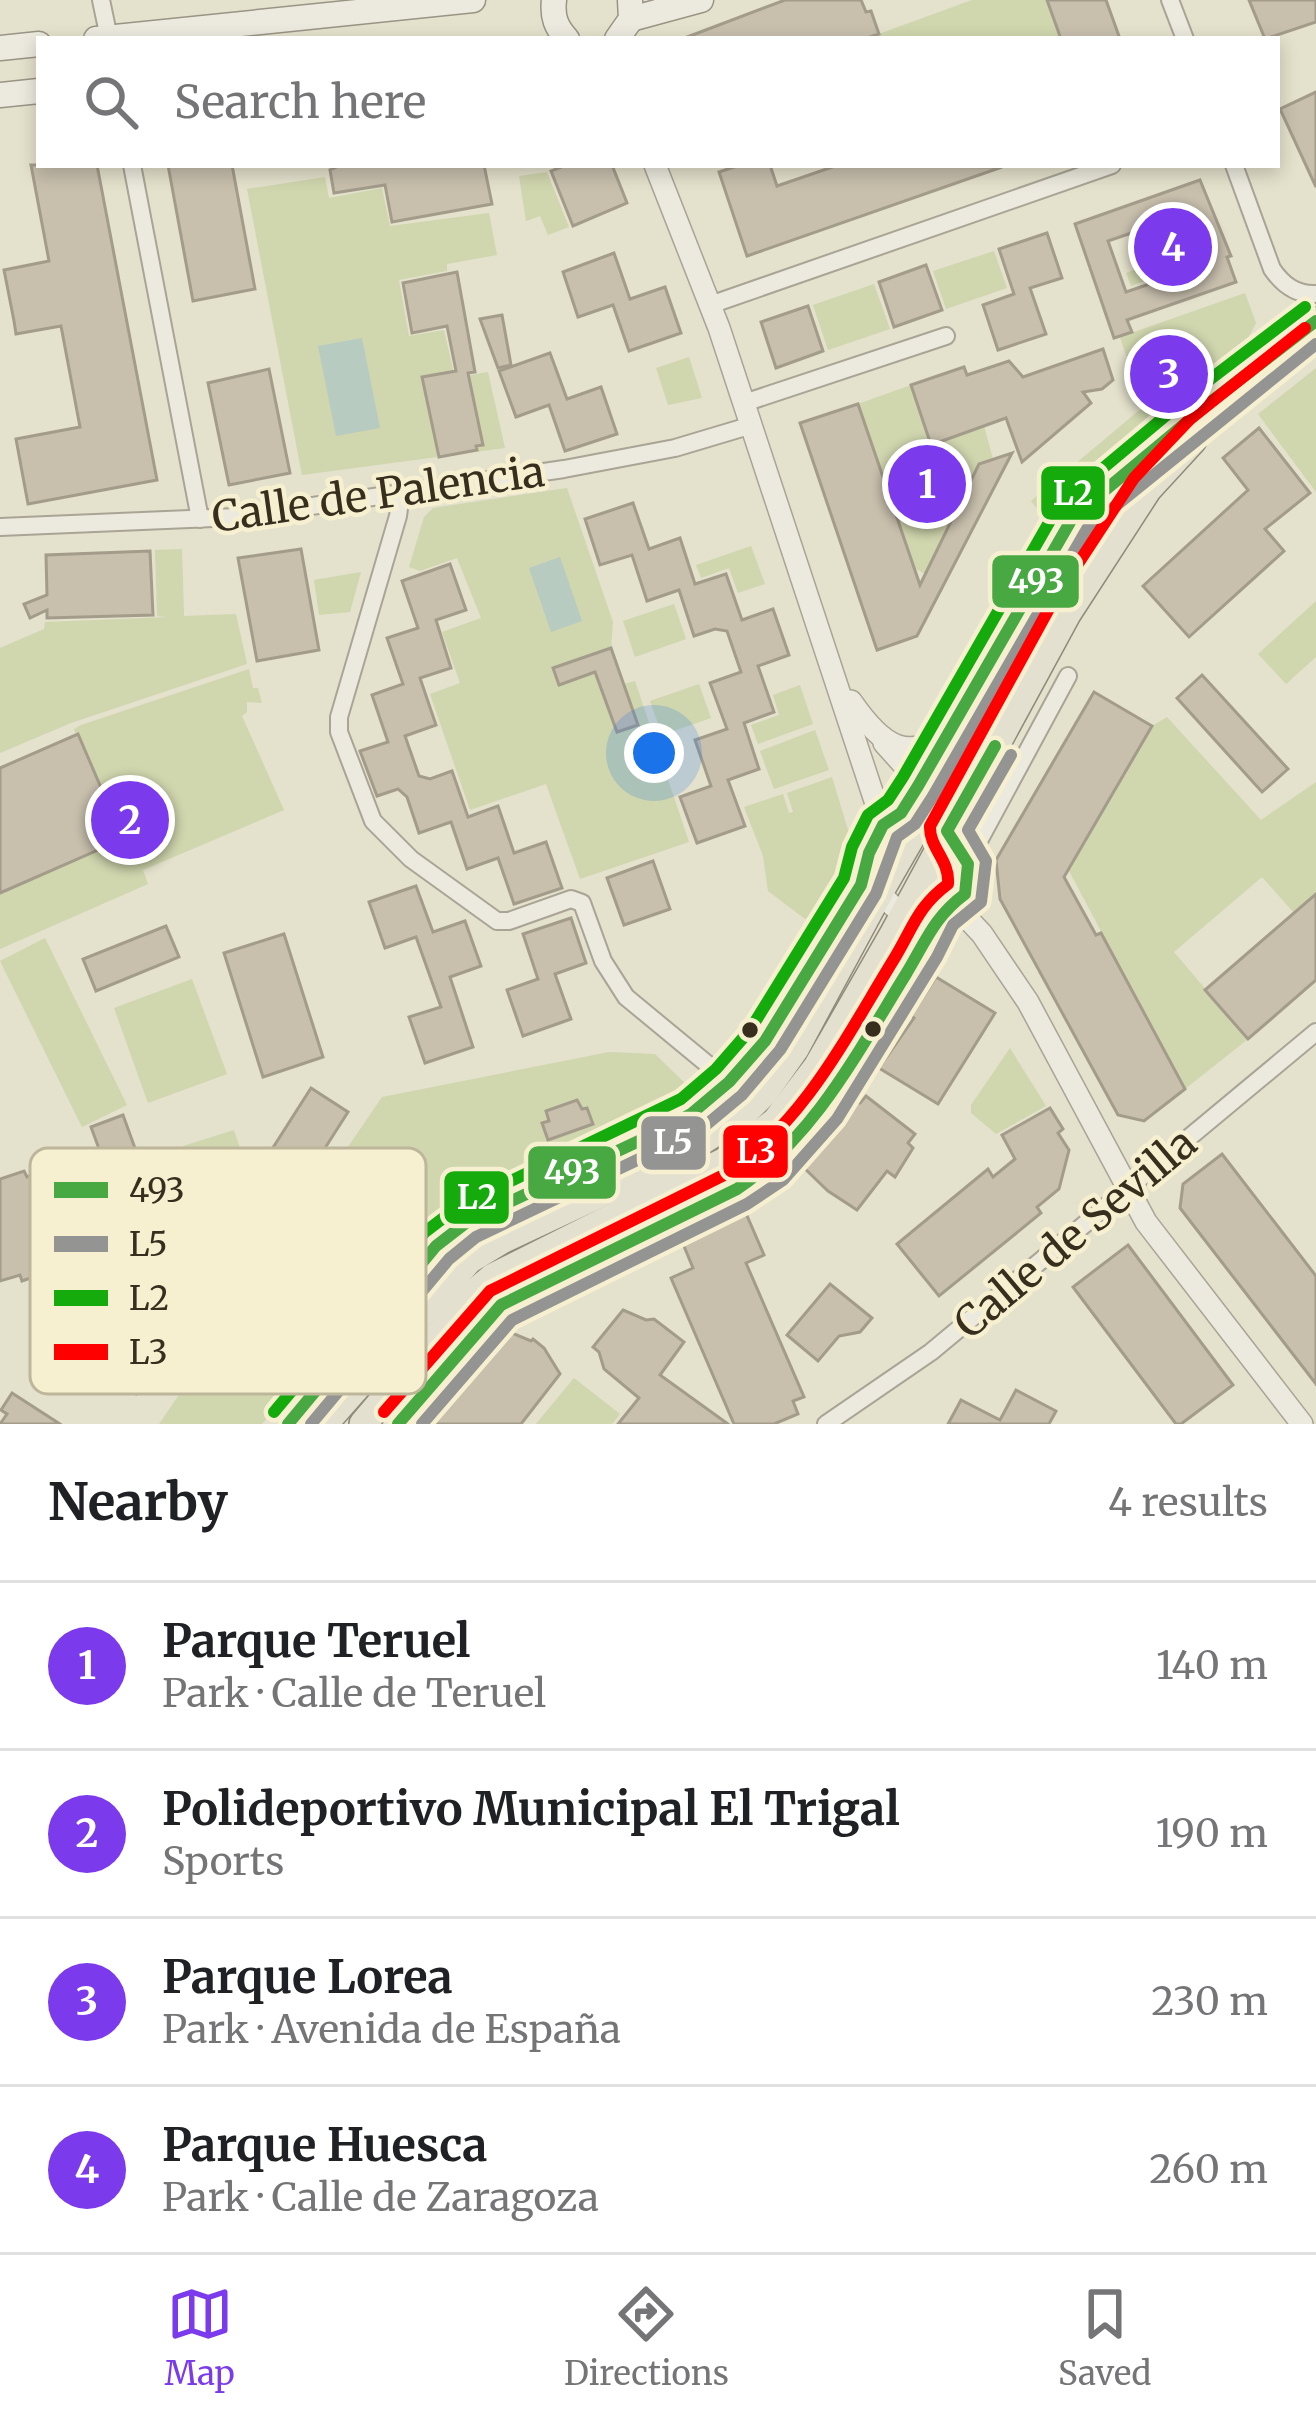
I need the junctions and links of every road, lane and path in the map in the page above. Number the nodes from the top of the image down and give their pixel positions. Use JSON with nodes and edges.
{"nodes":[{"id":1,"x":101,"y":0,"type":"edge"},
{"id":2,"x":473,"y":0,"type":"edge"},
{"id":3,"x":554,"y":0,"type":"edge"},
{"id":4,"x":701,"y":0,"type":"edge"},
{"id":5,"x":1170,"y":0,"type":"edge"},
{"id":6,"x":626,"y":19,"type":"edge"},
{"id":7,"x":109,"y":36,"type":"edge"},
{"id":8,"x":128,"y":36,"type":"edge"},
{"id":9,"x":564,"y":36,"type":"edge"},
{"id":10,"x":1184,"y":36,"type":"edge"},
{"id":11,"x":36,"y":44,"type":"edge"},
{"id":12,"x":0,"y":48,"type":"edge"},
{"id":13,"x":36,"y":91,"type":"edge"},
{"id":14,"x":0,"y":95,"type":"edge"},
{"id":15,"x":133,"y":168,"type":"edge"},
{"id":16,"x":656,"y":168,"type":"edge"},
{"id":17,"x":1103,"y":168,"type":"edge"},
{"id":18,"x":1235,"y":168,"type":"edge"},
{"id":19,"x":1316,"y":294,"type":"edge"},
{"id":20,"x":710,"y":304,"type":"junction"},
{"id":21,"x":1316,"y":321,"type":"edge"},
{"id":22,"x":946,"y":336,"type":"dead end"},
{"id":23,"x":1316,"y":342,"type":"edge"},
{"id":24,"x":744,"y":403,"type":"junction"},
{"id":25,"x":752,"y":425,"type":"junction"},
{"id":26,"x":1136,"y":467,"type":"junction"},
{"id":27,"x":401,"y":493,"type":"junction"},
{"id":28,"x":200,"y":519,"type":"junction"},
{"id":29,"x":0,"y":527,"type":"edge"},
{"id":30,"x":1068,"y":676,"type":"dead end"},
{"id":31,"x":840,"y":685,"type":"junction"},
{"id":32,"x":956,"y":724,"type":"junction"},
{"id":33,"x":880,"y":739,"type":"junction"},
{"id":34,"x":915,"y":814,"type":"junction"},
{"id":35,"x":869,"y":853,"type":"junction"},
{"id":36,"x":970,"y":874,"type":"junction"},
{"id":37,"x":879,"y":893,"type":"junction"},
{"id":38,"x":947,"y":909,"type":"junction"},
{"id":39,"x":903,"y":913,"type":"junction"},
{"id":40,"x":1316,"y":1032,"type":"edge"},
{"id":41,"x":729,"y":1082,"type":"junction"},
{"id":42,"x":1128,"y":1191,"type":"junction"},
{"id":43,"x":426,"y":1258,"type":"edge"},
{"id":44,"x":426,"y":1309,"type":"edge"},
{"id":45,"x":426,"y":1350,"type":"edge"},
{"id":46,"x":426,"y":1392,"type":"edge"},
{"id":47,"x":313,"y":1394,"type":"edge"},
{"id":48,"x":351,"y":1394,"type":"edge"},
{"id":49,"x":388,"y":1394,"type":"edge"},
{"id":50,"x":424,"y":1394,"type":"edge"},
{"id":51,"x":288,"y":1424,"type":"edge"},
{"id":52,"x":324,"y":1424,"type":"edge"},
{"id":53,"x":363,"y":1424,"type":"edge"},
{"id":54,"x":398,"y":1424,"type":"edge"},
{"id":55,"x":826,"y":1424,"type":"edge"},
{"id":56,"x":1302,"y":1424,"type":"edge"}],
"edges":[{"from":1,"to":7,"type":"street"},
{"from":2,"to":8,"type":"main road"},
{"from":3,"to":9,"type":"main road"},
{"from":4,"to":6,"type":"main road"},
{"from":5,"to":10,"type":"street"},
{"from":11,"to":12,"type":"main road"},
{"from":13,"to":14,"type":"main road"},
{"from":15,"to":28,"type":"street"},
{"from":16,"to":20,"type":"street"},
{"from":17,"to":20,"type":"street"},
{"from":18,"to":19,"type":"street"},
{"from":20,"to":24,"type":"street"},
{"from":21,"to":26,"type":"main road"},
{"from":22,"to":24,"type":"street"},
{"from":23,"to":34,"type":"main road"},
{"from":24,"to":25,"type":"street"},
{"from":25,"to":27,"type":"street","name":"Calle de Palencia"},
{"from":25,"to":31,"type":"street"},
{"from":26,"to":32,"type":"street"},
{"from":26,"to":34,"type":"main road"},
{"from":27,"to":28,"type":"street","name":"Calle de Palencia"},
{"from":27,"to":41,"type":"street"},
{"from":28,"to":29,"type":"street","name":"Calle de Palencia"},
{"from":30,"to":36,"type":"street"},
{"from":31,"to":33,"type":"street"},
{"from":31,"to":34,"type":"street"},
{"from":32,"to":33,"type":"street"},
{"from":32,"to":34,"type":"street"},
{"from":33,"to":34,"type":"street"},
{"from":34,"to":35,"type":"street"},
{"from":34,"to":36,"type":"street"},
{"from":34,"to":37,"type":"main road"},
{"from":34,"to":39,"type":"main road"},
{"from":35,"to":37,"type":"street"},
{"from":35,"to":41,"type":"street"},
{"from":36,"to":38,"type":"street"},
{"from":37,"to":39,"type":"street"},
{"from":37,"to":44,"type":"main road"},
{"from":38,"to":39,"type":"street"},
{"from":38,"to":42,"type":"street"},
{"from":38,"to":46,"type":"street"},
{"from":39,"to":45,"type":"main road"},
{"from":40,"to":42,"type":"street","name":"Calle de Sevilla"},
{"from":41,"to":43,"type":"street"},
{"from":42,"to":55,"type":"street","name":"Calle de Sevilla"},
{"from":42,"to":56,"type":"street"},
{"from":47,"to":51,"type":"street"},
{"from":48,"to":52,"type":"main road"},
{"from":49,"to":53,"type":"main road"},
{"from":50,"to":54,"type":"street"}]}
